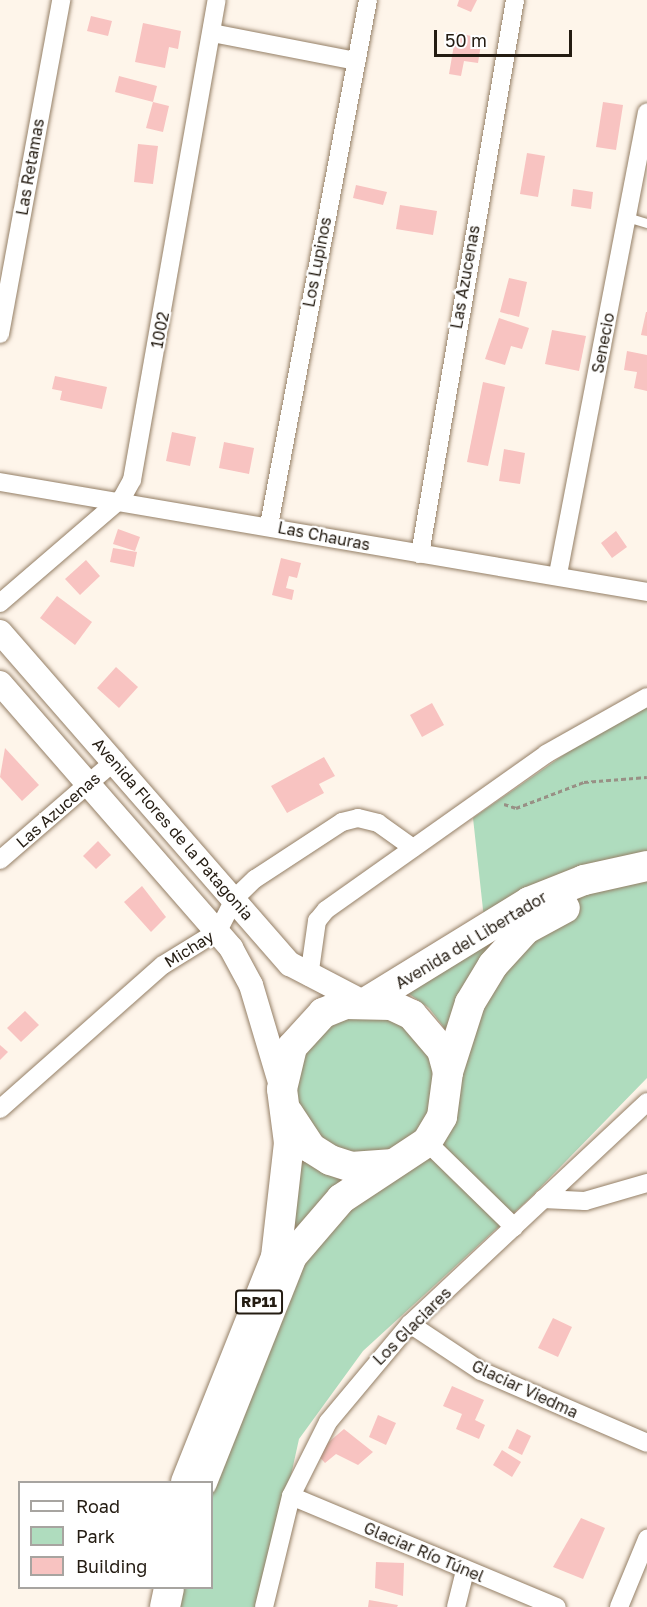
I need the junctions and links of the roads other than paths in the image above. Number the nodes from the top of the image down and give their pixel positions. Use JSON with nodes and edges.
{"nodes":[{"id":1,"x":61,"y":0,"type":"edge"},
{"id":2,"x":217,"y":0,"type":"edge"},
{"id":3,"x":368,"y":0,"type":"edge"},
{"id":4,"x":515,"y":0,"type":"edge"},
{"id":5,"x":212,"y":33,"type":"junction"},
{"id":6,"x":356,"y":61,"type":"junction"},
{"id":7,"x":647,"y":112,"type":"edge"},
{"id":8,"x":627,"y":217,"type":"junction"},
{"id":9,"x":647,"y":223,"type":"edge"},
{"id":10,"x":5,"y":273,"type":"edge"},
{"id":11,"x":0,"y":334,"type":"edge"},
{"id":12,"x":0,"y":482,"type":"edge"},
{"id":13,"x":122,"y":498,"type":"junction"},
{"id":14,"x":269,"y":525,"type":"junction"},
{"id":15,"x":420,"y":554,"type":"junction"},
{"id":16,"x":558,"y":574,"type":"junction"},
{"id":17,"x":647,"y":592,"type":"edge"},
{"id":18,"x":0,"y":603,"type":"edge"},
{"id":19,"x":0,"y":632,"type":"edge"},
{"id":20,"x":0,"y":683,"type":"edge"},
{"id":21,"x":647,"y":697,"type":"edge"},
{"id":22,"x":116,"y":760,"type":"junction"},
{"id":23,"x":89,"y":783,"type":"junction"},
{"id":24,"x":413,"y":848,"type":"junction"},
{"id":25,"x":0,"y":860,"type":"edge"},
{"id":26,"x":647,"y":866,"type":"edge"},
{"id":27,"x":647,"y":887,"type":"edge"},
{"id":28,"x":234,"y":899,"type":"junction"},
{"id":29,"x":218,"y":931,"type":"junction"},
{"id":30,"x":309,"y":977,"type":"junction"},
{"id":31,"x":365,"y":1001,"type":"junction"},
{"id":32,"x":448,"y":1072,"type":"junction"},
{"id":33,"x":285,"y":1100,"type":"junction"},
{"id":34,"x":647,"y":1102,"type":"edge"},
{"id":35,"x":0,"y":1109,"type":"edge"},
{"id":36,"x":427,"y":1142,"type":"junction"},
{"id":37,"x":393,"y":1163,"type":"junction"},
{"id":38,"x":647,"y":1183,"type":"edge"},
{"id":39,"x":543,"y":1199,"type":"junction"},
{"id":40,"x":514,"y":1227,"type":"junction"},
{"id":41,"x":410,"y":1324,"type":"junction"},
{"id":42,"x":647,"y":1443,"type":"edge"},
{"id":43,"x":186,"y":1481,"type":"edge"},
{"id":44,"x":202,"y":1481,"type":"edge"},
{"id":45,"x":291,"y":1496,"type":"junction"},
{"id":46,"x":647,"y":1539,"type":"edge"},
{"id":47,"x":465,"y":1571,"type":"junction"},
{"id":48,"x":156,"y":1589,"type":"edge"},
{"id":49,"x":169,"y":1589,"type":"edge"},
{"id":50,"x":152,"y":1607,"type":"edge"},
{"id":51,"x":165,"y":1607,"type":"edge"},
{"id":52,"x":264,"y":1607,"type":"edge"},
{"id":53,"x":456,"y":1607,"type":"edge"},
{"id":54,"x":557,"y":1607,"type":"edge"},
{"id":55,"x":619,"y":1607,"type":"edge"}],
"edges":[{"from":1,"to":10,"type":"street","name":"Las Retamas"},
{"from":2,"to":5,"type":"street","name":"1002"},
{"from":3,"to":6,"type":"street","name":"Los Lupinos"},
{"from":4,"to":15,"type":"street","name":"Las Azucenas"},
{"from":5,"to":6,"type":"street"},
{"from":5,"to":13,"type":"street","name":"1002"},
{"from":6,"to":14,"type":"street","name":"Los Lupinos"},
{"from":7,"to":8,"type":"street","name":"Senecio"},
{"from":8,"to":9,"type":"lane"},
{"from":8,"to":16,"type":"street","name":"Senecio"},
{"from":10,"to":11,"type":"street","name":"Las Retamas"},
{"from":12,"to":13,"type":"street","name":"Las Chauras"},
{"from":13,"to":14,"type":"street","name":"Las Chauras"},
{"from":13,"to":18,"type":"street","name":"1002"},
{"from":14,"to":15,"type":"street","name":"Las Chauras"},
{"from":15,"to":16,"type":"street","name":"Las Chauras"},
{"from":16,"to":17,"type":"street","name":"Las Chauras"},
{"from":19,"to":22,"type":"street","name":"Avenida Flores de la Patagonia"},
{"from":20,"to":23,"type":"street","name":"Avenida Flores de la Patagonia"},
{"from":21,"to":24,"type":"street"},
{"from":22,"to":23,"type":"street","name":"Las Azucenas"},
{"from":22,"to":28,"type":"street","name":"Avenida Flores de la Patagonia"},
{"from":23,"to":25,"type":"street","name":"Las Azucenas"},
{"from":23,"to":29,"type":"street","name":"Avenida Flores de la Patagonia"},
{"from":24,"to":28,"type":"street","name":"Michay"},
{"from":24,"to":30,"type":"street"},
{"from":26,"to":31,"type":"main road","name":"Avenida del Libertador","number":"RP11"},
{"from":27,"to":32,"type":"main road","name":"Avenida del Libertador","number":"RP11"},
{"from":28,"to":29,"type":"street","name":"Michay"},
{"from":28,"to":30,"type":"street","name":"Avenida Flores de la Patagonia"},
{"from":29,"to":33,"type":"street","name":"Avenida Flores de la Patagonia"},
{"from":29,"to":35,"type":"street","name":"Michay"},
{"from":30,"to":31,"type":"street","name":"Avenida Flores de la Patagonia"},
{"from":31,"to":32,"type":"main road","name":"Avenida del Libertador","number":"RP11"},
{"from":31,"to":33,"type":"main road","name":"Avenida del Libertador","number":"RP11"},
{"from":32,"to":36,"type":"main road","name":"Avenida del Libertador","number":"RP11"},
{"from":33,"to":37,"type":"main road","name":"Avenida del Libertador","number":"RP11"},
{"from":33,"to":43,"type":"main road","name":"Avenida del Libertador","number":"RP11"},
{"from":34,"to":39,"type":"street","name":"Los Glaciares"},
{"from":36,"to":37,"type":"main road","name":"Avenida del Libertador","number":"RP11"},
{"from":36,"to":40,"type":"street"},
{"from":37,"to":44,"type":"main road","name":"Avenida del Libertador","number":"RP11"},
{"from":38,"to":39,"type":"street"},
{"from":39,"to":40,"type":"street","name":"Los Glaciares"},
{"from":40,"to":41,"type":"street","name":"Los Glaciares"},
{"from":41,"to":42,"type":"street","name":"Glaciar Viedma"},
{"from":41,"to":45,"type":"street","name":"Los Glaciares"},
{"from":45,"to":47,"type":"street","name":"Glaciar Río Túnel"},
{"from":45,"to":52,"type":"street","name":"Los Glaciares"},
{"from":46,"to":55,"type":"street"},
{"from":47,"to":53,"type":"street"},
{"from":47,"to":54,"type":"street","name":"Glaciar Río Túnel"},
{"from":48,"to":50,"type":"main road"},
{"from":49,"to":51,"type":"main road"}]}
